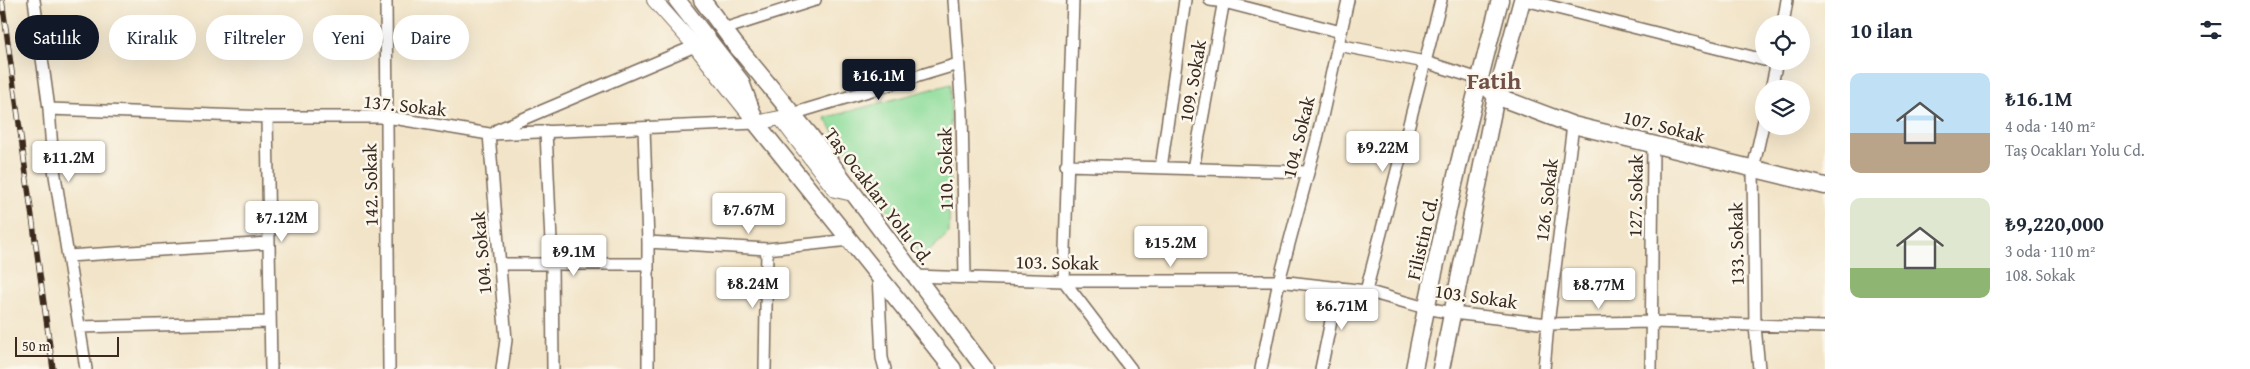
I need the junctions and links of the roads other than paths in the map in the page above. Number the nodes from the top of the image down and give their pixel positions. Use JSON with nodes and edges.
{"nodes":[{"id":1,"x":34,"y":0,"type":"edge"},
{"id":2,"x":386,"y":0,"type":"edge"},
{"id":3,"x":654,"y":0,"type":"edge"},
{"id":4,"x":677,"y":0,"type":"edge"},
{"id":5,"x":702,"y":0,"type":"edge"},
{"id":6,"x":815,"y":0,"type":"edge"},
{"id":7,"x":954,"y":0,"type":"edge"},
{"id":8,"x":1073,"y":0,"type":"edge"},
{"id":9,"x":1185,"y":0,"type":"edge"},
{"id":10,"x":1210,"y":0,"type":"edge"},
{"id":11,"x":1348,"y":0,"type":"edge"},
{"id":12,"x":1441,"y":0,"type":"edge"},
{"id":13,"x":1500,"y":0,"type":"edge"},
{"id":14,"x":1523,"y":0,"type":"edge"},
{"id":15,"x":1787,"y":0,"type":"edge"},
{"id":16,"x":1224,"y":1,"type":"edge"},
{"id":17,"x":1784,"y":15,"type":"edge"},
{"id":18,"x":724,"y":30,"type":"junction"},
{"id":19,"x":1340,"y":32,"type":"junction"},
{"id":20,"x":1338,"y":45,"type":"junction"},
{"id":21,"x":695,"y":46,"type":"junction"},
{"id":22,"x":1755,"y":58,"type":"edge"},
{"id":23,"x":1425,"y":62,"type":"junction"},
{"id":24,"x":958,"y":64,"type":"junction"},
{"id":25,"x":1479,"y":78,"type":"junction"},
{"id":26,"x":1496,"y":96,"type":"junction"},
{"id":27,"x":50,"y":109,"type":"junction"},
{"id":28,"x":792,"y":114,"type":"junction"},
{"id":29,"x":268,"y":117,"type":"junction"},
{"id":30,"x":387,"y":117,"type":"junction"},
{"id":31,"x":756,"y":122,"type":"junction"},
{"id":32,"x":1573,"y":125,"type":"junction"},
{"id":33,"x":644,"y":128,"type":"junction"},
{"id":34,"x":546,"y":131,"type":"junction"},
{"id":35,"x":489,"y":134,"type":"junction"},
{"id":36,"x":1761,"y":135,"type":"edge"},
{"id":37,"x":1653,"y":144,"type":"junction"},
{"id":38,"x":1066,"y":165,"type":"junction"},
{"id":39,"x":1161,"y":168,"type":"junction"},
{"id":40,"x":1193,"y":169,"type":"junction"},
{"id":41,"x":1753,"y":169,"type":"junction"},
{"id":42,"x":1308,"y":172,"type":"junction"},
{"id":43,"x":1825,"y":186,"type":"edge"},
{"id":44,"x":853,"y":194,"type":"junction"},
{"id":45,"x":850,"y":240,"type":"junction"},
{"id":46,"x":648,"y":242,"type":"junction"},
{"id":47,"x":269,"y":243,"type":"junction"},
{"id":48,"x":768,"y":249,"type":"junction"},
{"id":49,"x":68,"y":256,"type":"junction"},
{"id":50,"x":500,"y":264,"type":"junction"},
{"id":51,"x":552,"y":264,"type":"junction"},
{"id":52,"x":648,"y":264,"type":"junction"},
{"id":53,"x":878,"y":275,"type":"junction"},
{"id":54,"x":914,"y":276,"type":"junction"},
{"id":55,"x":964,"y":277,"type":"junction"},
{"id":56,"x":1064,"y":281,"type":"junction"},
{"id":57,"x":1279,"y":281,"type":"junction"},
{"id":58,"x":1338,"y":287,"type":"junction"},
{"id":59,"x":1366,"y":291,"type":"junction"},
{"id":60,"x":1426,"y":308,"type":"junction"},
{"id":61,"x":1453,"y":313,"type":"junction"},
{"id":62,"x":270,"y":322,"type":"junction"},
{"id":63,"x":1651,"y":322,"type":"junction"},
{"id":64,"x":1548,"y":324,"type":"junction"},
{"id":65,"x":1755,"y":326,"type":"junction"},
{"id":66,"x":79,"y":327,"type":"junction"},
{"id":67,"x":1825,"y":327,"type":"edge"},
{"id":68,"x":86,"y":369,"type":"edge"},
{"id":69,"x":271,"y":369,"type":"edge"},
{"id":70,"x":390,"y":369,"type":"edge"},
{"id":71,"x":502,"y":369,"type":"edge"},
{"id":72,"x":553,"y":369,"type":"edge"},
{"id":73,"x":648,"y":369,"type":"edge"},
{"id":74,"x":765,"y":369,"type":"edge"},
{"id":75,"x":885,"y":369,"type":"edge"},
{"id":76,"x":953,"y":369,"type":"edge"},
{"id":77,"x":985,"y":369,"type":"edge"},
{"id":78,"x":1131,"y":369,"type":"edge"},
{"id":79,"x":1261,"y":369,"type":"edge"},
{"id":80,"x":1321,"y":369,"type":"edge"},
{"id":81,"x":1414,"y":369,"type":"edge"},
{"id":82,"x":1441,"y":369,"type":"edge"},
{"id":83,"x":1544,"y":369,"type":"edge"},
{"id":84,"x":1650,"y":369,"type":"edge"},
{"id":85,"x":1759,"y":369,"type":"edge"}],
"edges":[{"from":1,"to":27,"type":"street"},
{"from":2,"to":30,"type":"street","name":"142. Sokak"},
{"from":3,"to":21,"type":"street"},
{"from":4,"to":31,"type":"main road"},
{"from":5,"to":18,"type":"main road","name":"Taş Ocakları Yolu Cd."},
{"from":6,"to":18,"type":"street"},
{"from":7,"to":24,"type":"street","name":"110. Sokak"},
{"from":8,"to":38,"type":"street"},
{"from":9,"to":39,"type":"street"},
{"from":10,"to":16,"type":"street"},
{"from":11,"to":19,"type":"street","name":"104. Sokak"},
{"from":12,"to":23,"type":"street"},
{"from":13,"to":25,"type":"main road","name":"Filistin Cd."},
{"from":14,"to":22,"type":"street"},
{"from":14,"to":26,"type":"main road"},
{"from":15,"to":17,"type":"street"},
{"from":16,"to":19,"type":"street"},
{"from":16,"to":40,"type":"street","name":"109. Sokak"},
{"from":18,"to":28,"type":"main road","name":"Taş Ocakları Yolu Cd."},
{"from":19,"to":20,"type":"street","name":"104. Sokak"},
{"from":20,"to":23,"type":"street"},
{"from":20,"to":42,"type":"street","name":"104. Sokak"},
{"from":21,"to":31,"type":"street"},
{"from":21,"to":35,"type":"street"},
{"from":23,"to":25,"type":"street"},
{"from":23,"to":59,"type":"street"},
{"from":24,"to":28,"type":"street"},
{"from":24,"to":55,"type":"street","name":"110. Sokak"},
{"from":25,"to":26,"type":"main road"},
{"from":25,"to":60,"type":"main road","name":"Filistin Cd."},
{"from":26,"to":32,"type":"main road","name":"107. Sokak"},
{"from":26,"to":61,"type":"main road"},
{"from":27,"to":29,"type":"street","name":"137. Sokak"},
{"from":27,"to":49,"type":"street"},
{"from":28,"to":44,"type":"main road","name":"Taş Ocakları Yolu Cd."},
{"from":29,"to":30,"type":"street","name":"137. Sokak"},
{"from":29,"to":47,"type":"street"},
{"from":30,"to":35,"type":"street","name":"137. Sokak"},
{"from":30,"to":70,"type":"street","name":"142. Sokak"},
{"from":31,"to":33,"type":"street","name":"137. Sokak"},
{"from":31,"to":44,"type":"street"},
{"from":31,"to":45,"type":"main road"},
{"from":32,"to":37,"type":"main road","name":"107. Sokak"},
{"from":32,"to":64,"type":"street","name":"126. Sokak"},
{"from":33,"to":34,"type":"street","name":"137. Sokak"},
{"from":33,"to":46,"type":"street"},
{"from":34,"to":35,"type":"street","name":"137. Sokak"},
{"from":34,"to":51,"type":"street"},
{"from":35,"to":50,"type":"street","name":"104. Sokak"},
{"from":36,"to":41,"type":"street","name":"133. Sokak"},
{"from":37,"to":41,"type":"main road","name":"107. Sokak"},
{"from":37,"to":63,"type":"street","name":"127. Sokak"},
{"from":38,"to":39,"type":"street"},
{"from":38,"to":56,"type":"street"},
{"from":39,"to":40,"type":"street"},
{"from":40,"to":42,"type":"street"},
{"from":41,"to":43,"type":"main road","name":"107. Sokak"},
{"from":41,"to":65,"type":"street","name":"133. Sokak"},
{"from":42,"to":57,"type":"street","name":"104. Sokak"},
{"from":44,"to":54,"type":"main road","name":"Taş Ocakları Yolu Cd."},
{"from":45,"to":48,"type":"street"},
{"from":45,"to":53,"type":"main road"},
{"from":46,"to":48,"type":"street"},
{"from":46,"to":52,"type":"street"},
{"from":47,"to":49,"type":"street"},
{"from":47,"to":62,"type":"street"},
{"from":48,"to":74,"type":"street"},
{"from":49,"to":66,"type":"street"},
{"from":50,"to":51,"type":"street"},
{"from":50,"to":71,"type":"street","name":"104. Sokak"},
{"from":51,"to":52,"type":"street"},
{"from":51,"to":72,"type":"street"},
{"from":52,"to":73,"type":"street"},
{"from":53,"to":75,"type":"street"},
{"from":53,"to":76,"type":"main road"},
{"from":54,"to":55,"type":"street","name":"103. Sokak"},
{"from":54,"to":77,"type":"main road","name":"Taş Ocakları Yolu Cd."},
{"from":55,"to":56,"type":"street","name":"103. Sokak"},
{"from":56,"to":57,"type":"street","name":"103. Sokak"},
{"from":56,"to":78,"type":"street"},
{"from":57,"to":58,"type":"street","name":"103. Sokak"},
{"from":57,"to":79,"type":"street","name":"104. Sokak"},
{"from":58,"to":59,"type":"street","name":"103. Sokak"},
{"from":58,"to":80,"type":"street"},
{"from":59,"to":60,"type":"street","name":"103. Sokak"},
{"from":60,"to":61,"type":"street","name":"103. Sokak"},
{"from":60,"to":81,"type":"main road","name":"Filistin Cd."},
{"from":61,"to":64,"type":"street","name":"103. Sokak"},
{"from":61,"to":82,"type":"main road"},
{"from":62,"to":66,"type":"street"},
{"from":62,"to":69,"type":"street"},
{"from":63,"to":64,"type":"street","name":"103. Sokak"},
{"from":63,"to":65,"type":"street","name":"103. Sokak"},
{"from":63,"to":84,"type":"street","name":"127. Sokak"},
{"from":64,"to":83,"type":"street","name":"126. Sokak"},
{"from":65,"to":67,"type":"street","name":"103. Sokak"},
{"from":65,"to":85,"type":"street","name":"133. Sokak"},
{"from":66,"to":68,"type":"street"}]}
